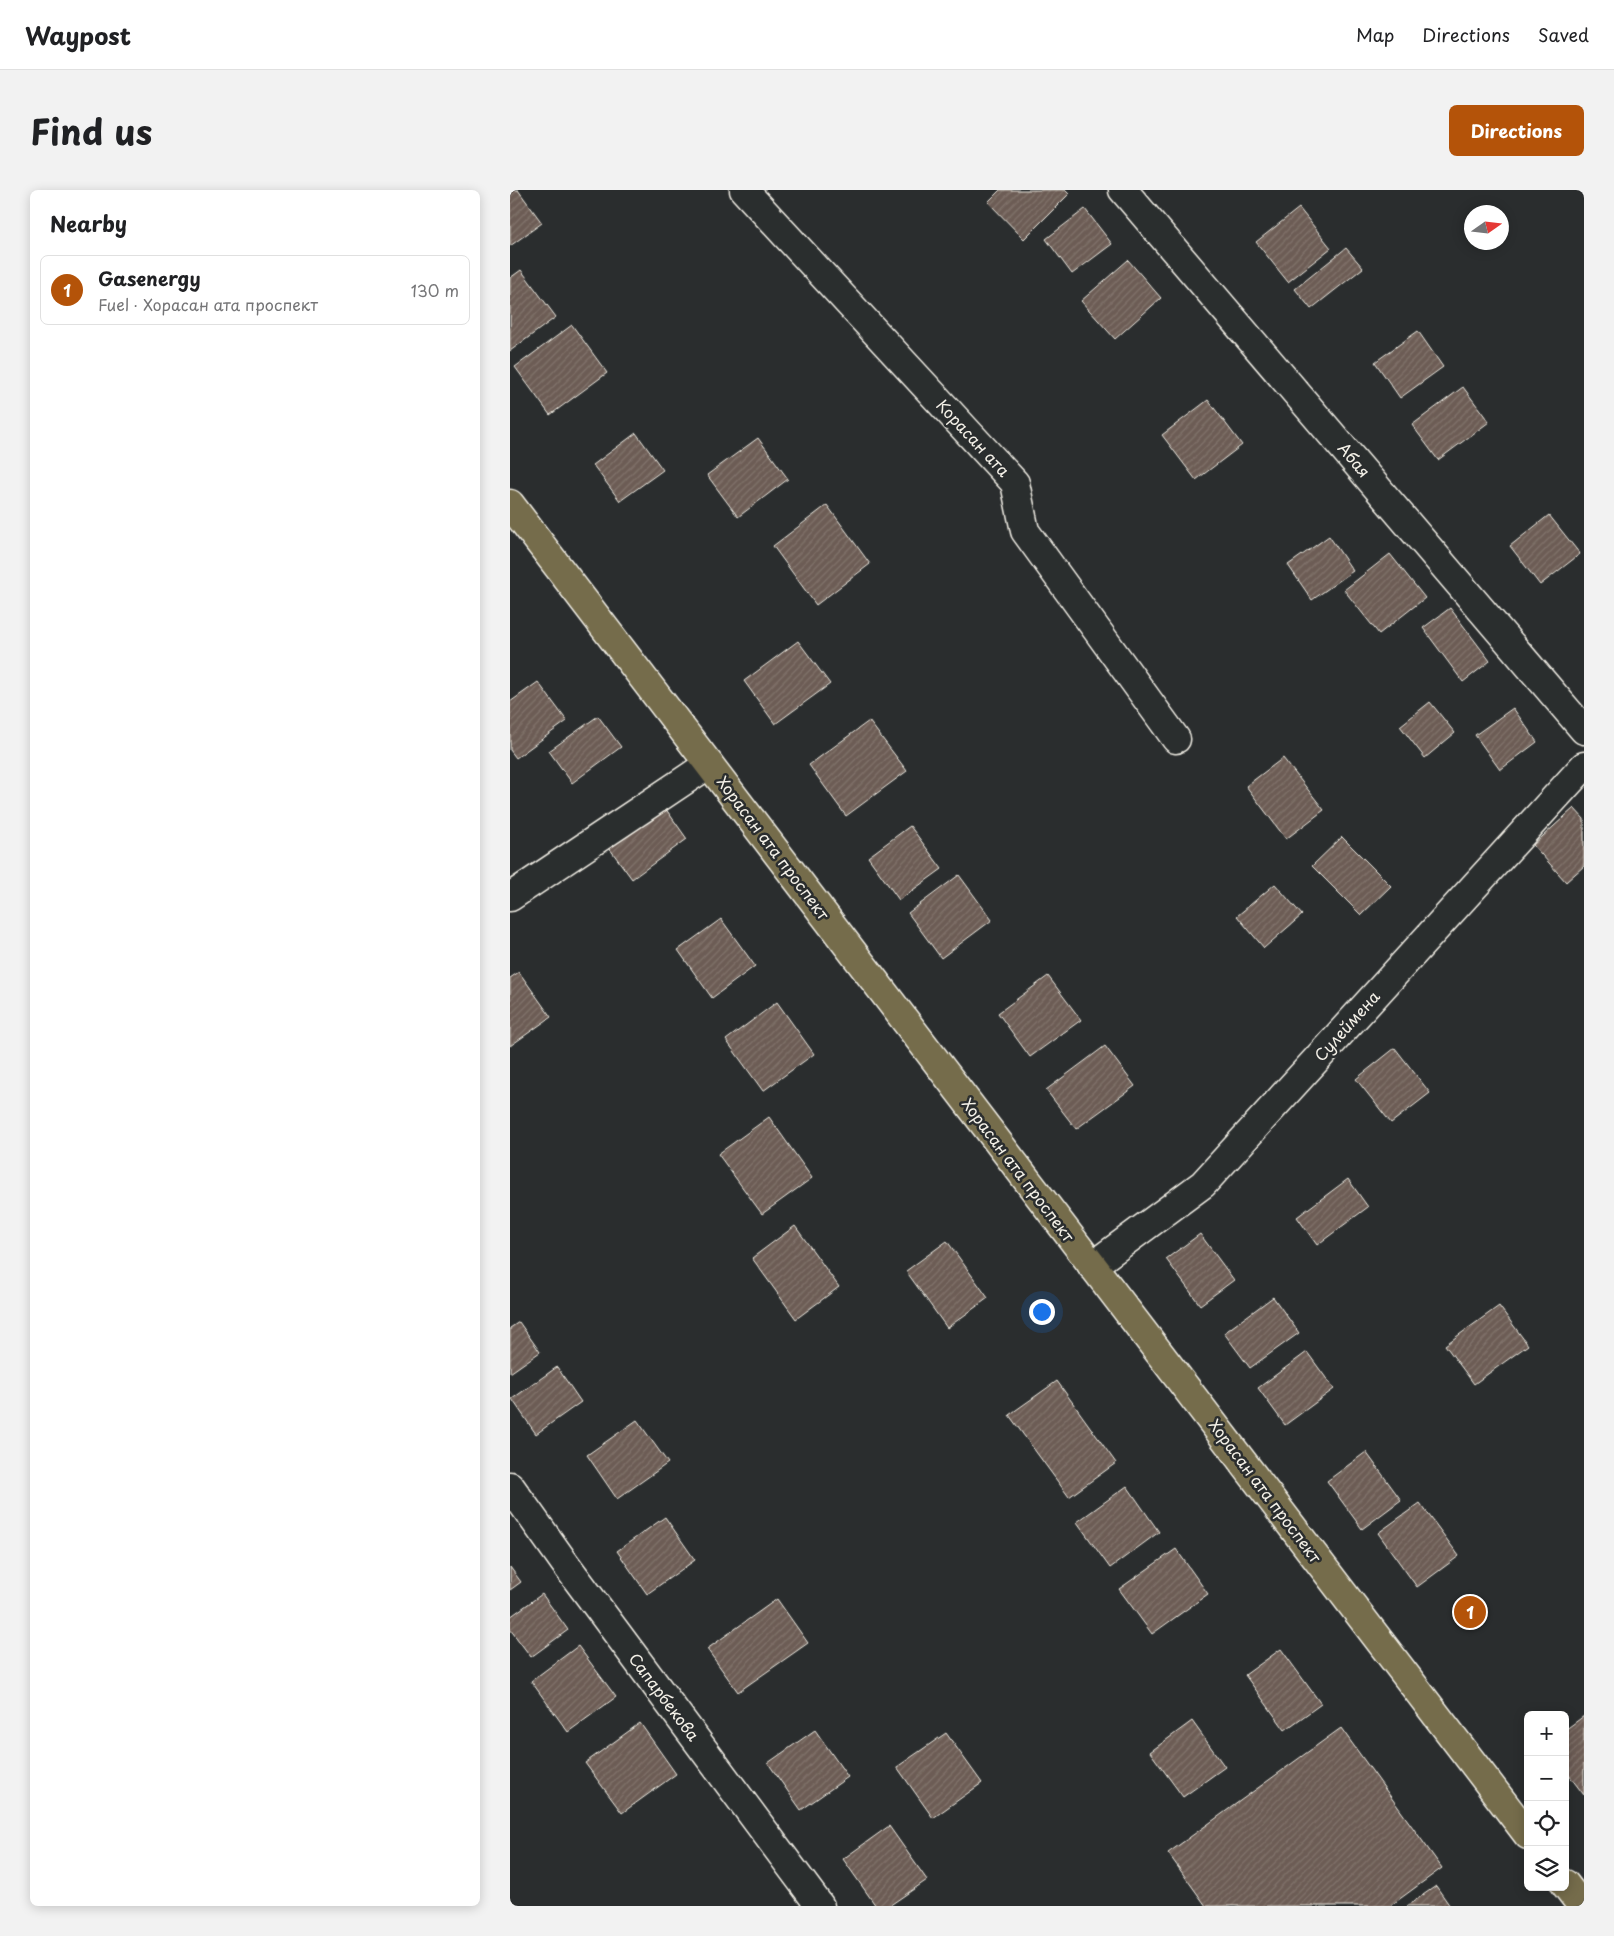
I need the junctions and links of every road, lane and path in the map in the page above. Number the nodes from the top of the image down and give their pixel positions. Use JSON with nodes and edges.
{"nodes":[{"id":1,"x":744,"y":190,"type":"edge"},
{"id":2,"x":1123,"y":190,"type":"edge"},
{"id":3,"x":510,"y":504,"type":"edge"},
{"id":4,"x":1584,"y":730,"type":"edge"},
{"id":5,"x":1176,"y":739,"type":"dead end"},
{"id":6,"x":709,"y":764,"type":"junction"},
{"id":7,"x":1584,"y":766,"type":"edge"},
{"id":8,"x":510,"y":897,"type":"edge"},
{"id":9,"x":1092,"y":1266,"type":"junction"},
{"id":10,"x":510,"y":1486,"type":"edge"},
{"id":11,"x":1524,"y":1830,"type":"edge"},
{"id":12,"x":1569,"y":1889,"type":"edge"},
{"id":13,"x":820,"y":1906,"type":"edge"},
{"id":14,"x":1582,"y":1906,"type":"edge"}],
"edges":[{"from":1,"to":5,"type":"street","name":"Корасан ата"},
{"from":2,"to":4,"type":"street","name":"Абая"},
{"from":3,"to":6,"type":"main road","name":"Хорасан ата проспект"},
{"from":6,"to":8,"type":"street"},
{"from":6,"to":9,"type":"main road","name":"Хорасан ата проспект"},
{"from":7,"to":9,"type":"street","name":"Сулеймена"},
{"from":9,"to":11,"type":"main road","name":"Хорасан ата проспект"},
{"from":10,"to":13,"type":"street","name":"Сапарбекова"},
{"from":12,"to":14,"type":"main road"}]}
